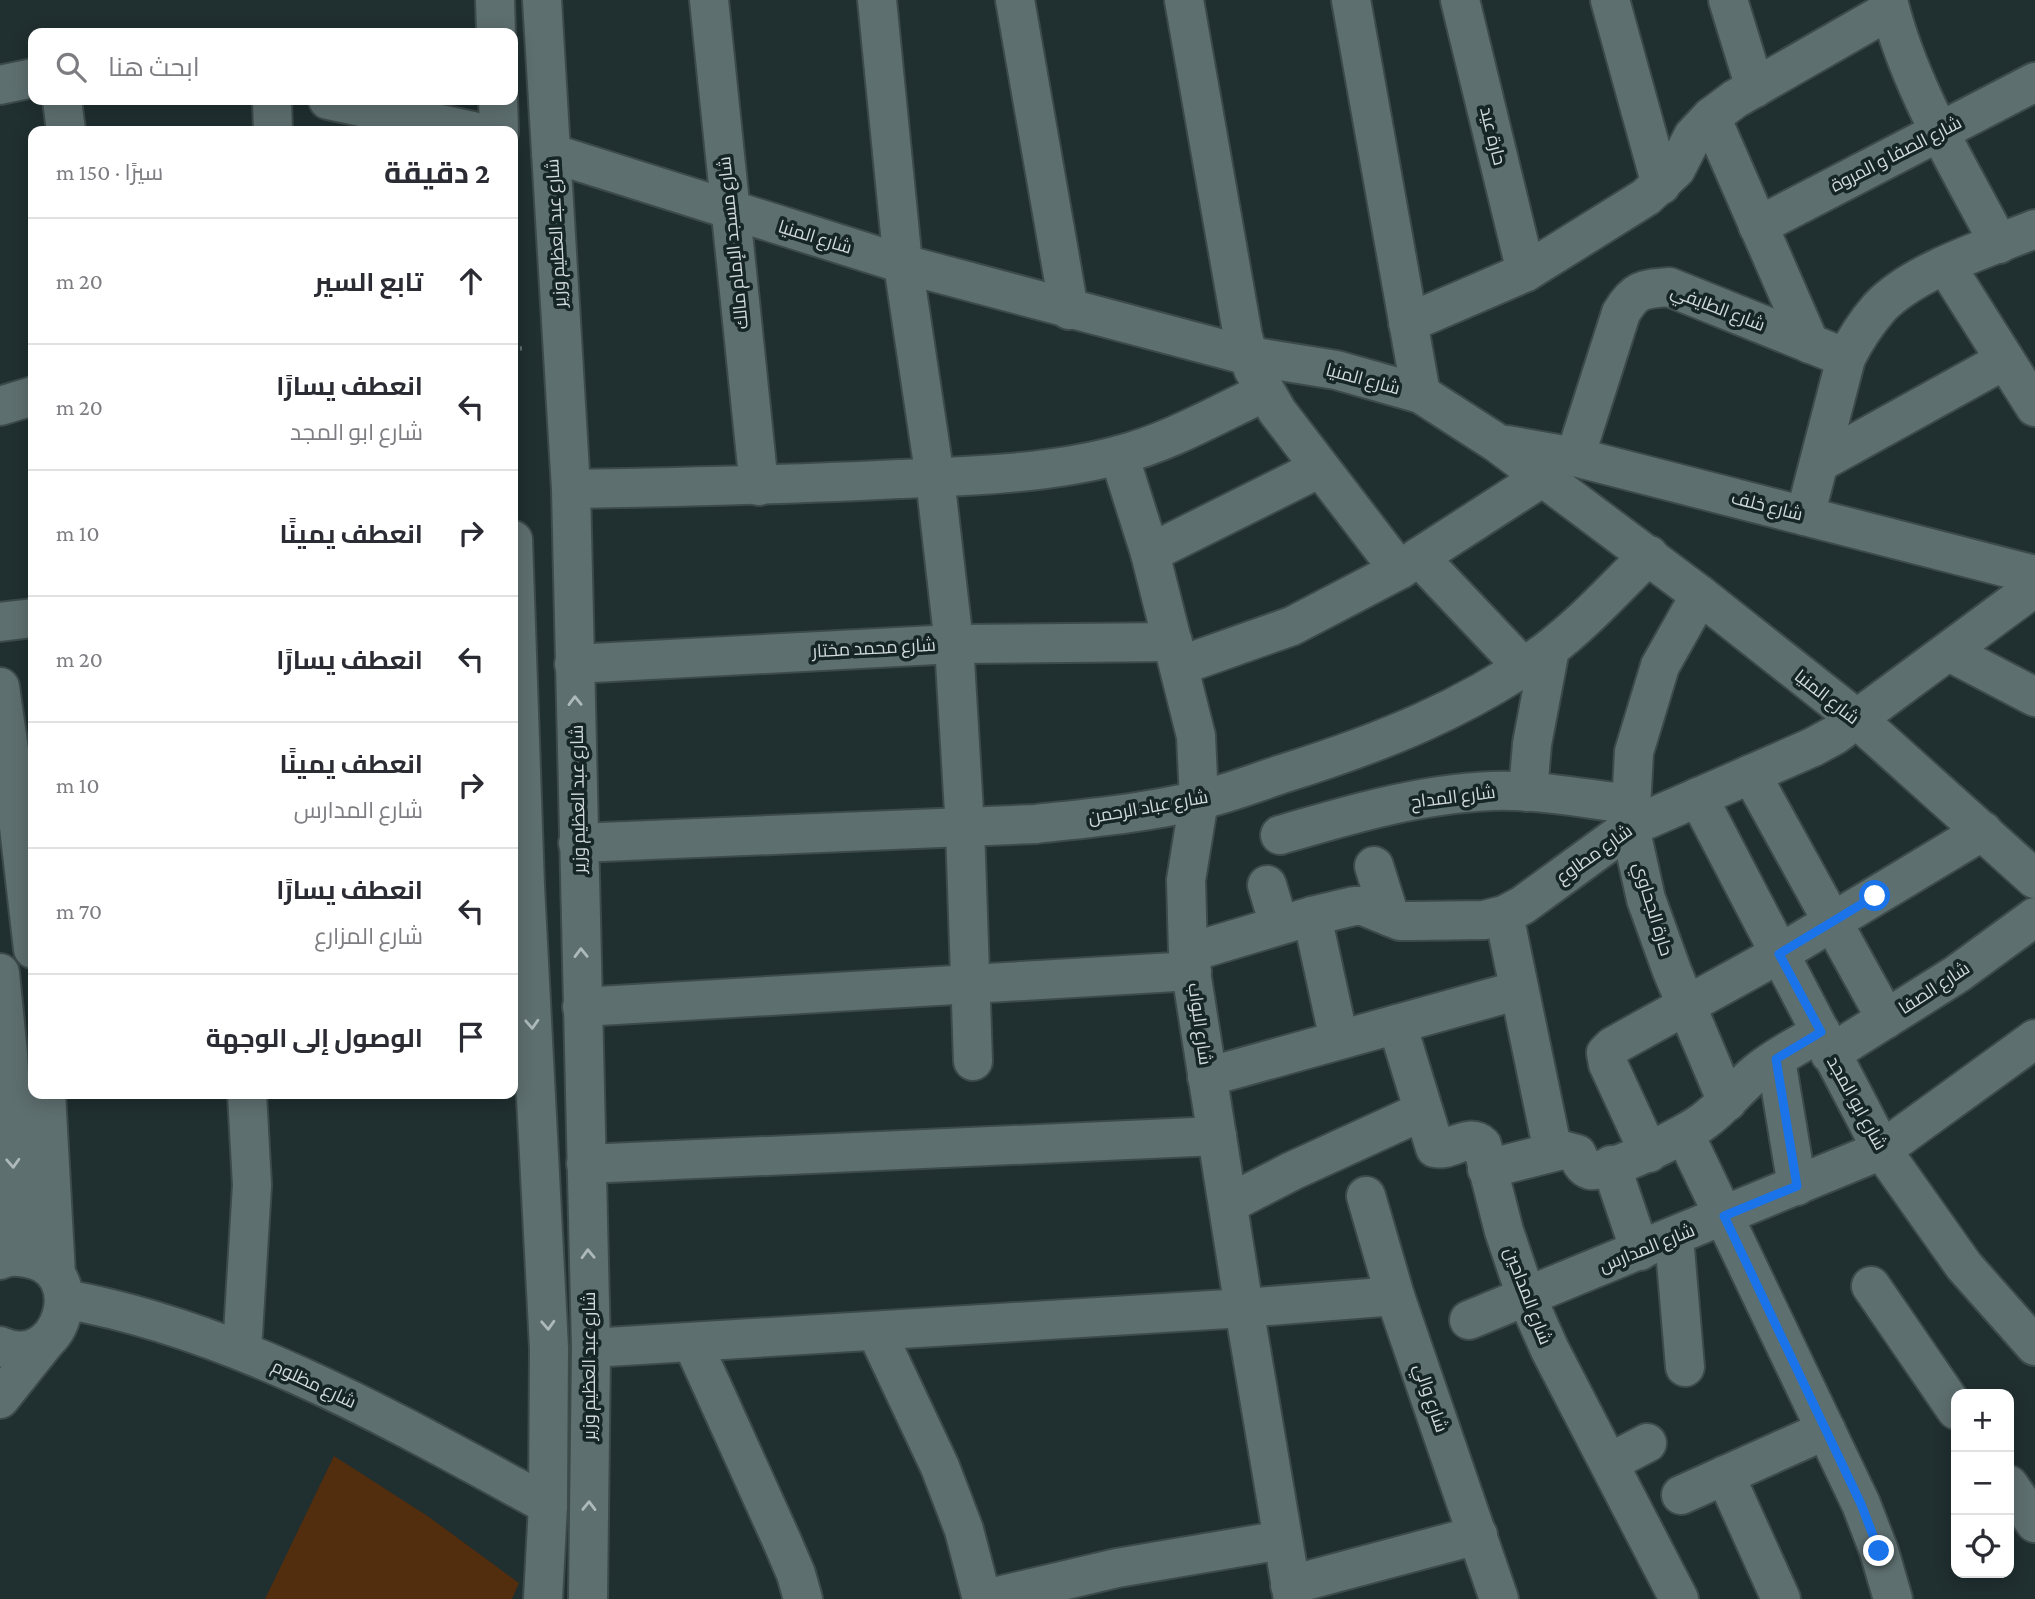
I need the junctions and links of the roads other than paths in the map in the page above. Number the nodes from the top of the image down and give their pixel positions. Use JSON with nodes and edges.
{"nodes":[{"id":1,"x":495,"y":0,"type":"edge"},
{"id":2,"x":542,"y":0,"type":"edge"},
{"id":3,"x":709,"y":0,"type":"edge"},
{"id":4,"x":877,"y":0,"type":"edge"},
{"id":5,"x":1015,"y":0,"type":"edge"},
{"id":6,"x":1184,"y":0,"type":"edge"},
{"id":7,"x":1351,"y":0,"type":"edge"},
{"id":8,"x":1460,"y":0,"type":"edge"},
{"id":9,"x":1610,"y":0,"type":"edge"},
{"id":10,"x":1728,"y":0,"type":"edge"},
{"id":11,"x":1889,"y":5,"type":"edge"},
{"id":12,"x":496,"y":28,"type":"edge"},
{"id":13,"x":28,"y":79,"type":"edge"},
{"id":14,"x":2035,"y":82,"type":"edge"},
{"id":15,"x":0,"y":85,"type":"edge"},
{"id":16,"x":1755,"y":88,"type":"junction"},
{"id":17,"x":63,"y":105,"type":"edge"},
{"id":18,"x":272,"y":105,"type":"edge"},
{"id":19,"x":351,"y":105,"type":"edge"},
{"id":20,"x":498,"y":105,"type":"edge"},
{"id":21,"x":1711,"y":117,"type":"junction"},
{"id":22,"x":65,"y":126,"type":"edge"},
{"id":23,"x":273,"y":126,"type":"edge"},
{"id":24,"x":450,"y":126,"type":"edge"},
{"id":25,"x":499,"y":126,"type":"edge"},
{"id":26,"x":1941,"y":131,"type":"junction"},
{"id":27,"x":551,"y":153,"type":"junction"},
{"id":28,"x":1661,"y":185,"type":"junction"},
{"id":29,"x":729,"y":211,"type":"junction"},
{"id":30,"x":1758,"y":226,"type":"junction"},
{"id":31,"x":2035,"y":229,"type":"edge"},
{"id":32,"x":1999,"y":244,"type":"junction"},
{"id":33,"x":903,"y":264,"type":"junction"},
{"id":34,"x":1946,"y":266,"type":"junction"},
{"id":35,"x":1526,"y":272,"type":"junction"},
{"id":36,"x":1069,"y":310,"type":"junction"},
{"id":37,"x":1408,"y":323,"type":"junction"},
{"id":38,"x":1810,"y":344,"type":"junction"},
{"id":39,"x":1249,"y":356,"type":"junction"},
{"id":40,"x":1846,"y":358,"type":"junction"},
{"id":41,"x":2005,"y":360,"type":"junction"},
{"id":42,"x":1265,"y":392,"type":"junction"},
{"id":43,"x":1421,"y":394,"type":"junction"},
{"id":44,"x":28,"y":398,"type":"edge"},
{"id":45,"x":0,"y":406,"type":"edge"},
{"id":46,"x":2035,"y":407,"type":"edge"},
{"id":47,"x":1497,"y":443,"type":"junction"},
{"id":48,"x":1119,"y":455,"type":"junction"},
{"id":49,"x":1575,"y":457,"type":"junction"},
{"id":50,"x":1819,"y":463,"type":"junction"},
{"id":51,"x":1321,"y":468,"type":"junction"},
{"id":52,"x":1543,"y":477,"type":"junction"},
{"id":53,"x":935,"y":478,"type":"junction"},
{"id":54,"x":759,"y":486,"type":"junction"},
{"id":55,"x":571,"y":489,"type":"junction"},
{"id":56,"x":1805,"y":516,"type":"junction"},
{"id":57,"x":1150,"y":553,"type":"junction"},
{"id":58,"x":1649,"y":555,"type":"junction"},
{"id":59,"x":1409,"y":563,"type":"junction"},
{"id":60,"x":2029,"y":571,"type":"edge"},
{"id":61,"x":1700,"y":595,"type":"junction"},
{"id":62,"x":28,"y":619,"type":"edge"},
{"id":63,"x":0,"y":622,"type":"edge"},
{"id":64,"x":954,"y":644,"type":"junction"},
{"id":65,"x":1949,"y":652,"type":"junction"},
{"id":66,"x":1176,"y":654,"type":"junction"},
{"id":67,"x":1536,"y":658,"type":"junction"},
{"id":68,"x":574,"y":664,"type":"junction"},
{"id":69,"x":0,"y":687,"type":"edge"},
{"id":70,"x":2035,"y":697,"type":"edge"},
{"id":71,"x":1857,"y":719,"type":"junction"},
{"id":72,"x":518,"y":759,"type":"edge"},
{"id":73,"x":1751,"y":774,"type":"junction"},
{"id":74,"x":24,"y":792,"type":"edge"},
{"id":75,"x":1528,"y":792,"type":"junction"},
{"id":76,"x":522,"y":796,"type":"junction"},
{"id":77,"x":1698,"y":797,"type":"junction"},
{"id":78,"x":1199,"y":800,"type":"junction"},
{"id":79,"x":578,"y":802,"type":"junction"},
{"id":80,"x":1630,"y":816,"type":"junction"},
{"id":81,"x":965,"y":829,"type":"junction"},
{"id":82,"x":1983,"y":831,"type":"junction"},
{"id":83,"x":1280,"y":835,"type":"dead end"},
{"id":84,"x":579,"y":843,"type":"junction"},
{"id":85,"x":28,"y":862,"type":"edge"},
{"id":86,"x":1374,"y":866,"type":"dead end"},
{"id":87,"x":2035,"y":879,"type":"edge"},
{"id":88,"x":580,"y":884,"type":"junction"},
{"id":89,"x":1267,"y":884,"type":"dead end"},
{"id":90,"x":521,"y":908,"type":"edge"},
{"id":91,"x":1504,"y":915,"type":"junction"},
{"id":92,"x":1390,"y":917,"type":"junction"},
{"id":93,"x":2035,"y":917,"type":"edge"},
{"id":94,"x":1296,"y":921,"type":"junction"},
{"id":95,"x":1832,"y":922,"type":"junction"},
{"id":96,"x":1779,"y":954,"type":"junction"},
{"id":97,"x":1190,"y":962,"type":"junction"},
{"id":98,"x":0,"y":973,"type":"edge"},
{"id":99,"x":971,"y":984,"type":"junction"},
{"id":100,"x":1519,"y":990,"type":"junction"},
{"id":101,"x":1686,"y":1006,"type":"junction"},
{"id":102,"x":582,"y":1007,"type":"junction"},
{"id":103,"x":1886,"y":1019,"type":"junction"},
{"id":104,"x":1397,"y":1024,"type":"junction"},
{"id":105,"x":2035,"y":1039,"type":"edge"},
{"id":106,"x":1339,"y":1040,"type":"junction"},
{"id":107,"x":1825,"y":1043,"type":"junction"},
{"id":108,"x":1776,"y":1059,"type":"junction"},
{"id":109,"x":973,"y":1061,"type":"dead end"},
{"id":110,"x":1207,"y":1077,"type":"junction"},
{"id":111,"x":46,"y":1099,"type":"edge"},
{"id":112,"x":247,"y":1099,"type":"edge"},
{"id":113,"x":1727,"y":1102,"type":"junction"},
{"id":114,"x":1423,"y":1111,"type":"junction"},
{"id":115,"x":1685,"y":1135,"type":"junction"},
{"id":116,"x":1217,"y":1136,"type":"junction"},
{"id":117,"x":1882,"y":1150,"type":"junction"},
{"id":118,"x":1553,"y":1152,"type":"junction"},
{"id":119,"x":1648,"y":1153,"type":"junction"},
{"id":120,"x":586,"y":1164,"type":"junction"},
{"id":121,"x":1611,"y":1166,"type":"junction"},
{"id":122,"x":1487,"y":1169,"type":"junction"},
{"id":123,"x":1797,"y":1186,"type":"junction"},
{"id":124,"x":1366,"y":1196,"type":"dead end"},
{"id":125,"x":1228,"y":1204,"type":"junction"},
{"id":126,"x":1724,"y":1216,"type":"junction"},
{"id":127,"x":1657,"y":1244,"type":"junction"},
{"id":128,"x":9,"y":1258,"type":"edge"},
{"id":129,"x":1871,"y":1286,"type":"dead end"},
{"id":130,"x":60,"y":1287,"type":"junction"},
{"id":131,"x":1395,"y":1296,"type":"junction"},
{"id":132,"x":1526,"y":1296,"type":"junction"},
{"id":133,"x":1244,"y":1308,"type":"junction"},
{"id":134,"x":1469,"y":1320,"type":"dead end"},
{"id":135,"x":876,"y":1331,"type":"junction"},
{"id":136,"x":47,"y":1340,"type":"junction"},
{"id":137,"x":692,"y":1342,"type":"junction"},
{"id":138,"x":0,"y":1346,"type":"edge"},
{"id":139,"x":2035,"y":1346,"type":"edge"},
{"id":140,"x":591,"y":1348,"type":"junction"},
{"id":141,"x":242,"y":1351,"type":"junction"},
{"id":142,"x":1685,"y":1367,"type":"dead end"},
{"id":143,"x":0,"y":1399,"type":"edge"},
{"id":144,"x":1951,"y":1403,"type":"edge"},
{"id":145,"x":1826,"y":1430,"type":"junction"},
{"id":146,"x":1647,"y":1443,"type":"dead end"},
{"id":147,"x":1609,"y":1463,"type":"junction"},
{"id":148,"x":1725,"y":1475,"type":"junction"},
{"id":149,"x":2014,"y":1492,"type":"edge"},
{"id":150,"x":1681,"y":1495,"type":"dead end"},
{"id":151,"x":548,"y":1505,"type":"junction"},
{"id":152,"x":2035,"y":1523,"type":"edge"},
{"id":153,"x":1478,"y":1535,"type":"junction"},
{"id":154,"x":1282,"y":1540,"type":"junction"},
{"id":155,"x":546,"y":1546,"type":"junction"},
{"id":156,"x":588,"y":1555,"type":"junction"},
{"id":157,"x":1119,"y":1583,"type":"edge"},
{"id":158,"x":1291,"y":1592,"type":"edge"},
{"id":159,"x":543,"y":1599,"type":"edge"},
{"id":160,"x":588,"y":1599,"type":"edge"},
{"id":161,"x":803,"y":1599,"type":"edge"},
{"id":162,"x":984,"y":1599,"type":"edge"},
{"id":163,"x":1499,"y":1599,"type":"edge"},
{"id":164,"x":1679,"y":1599,"type":"edge"},
{"id":165,"x":1781,"y":1599,"type":"edge"},
{"id":166,"x":1893,"y":1599,"type":"edge"}],
"edges":[{"from":1,"to":12,"type":"street"},
{"from":2,"to":27,"type":"street","name":"شارع عبد العظيم وزير"},
{"from":3,"to":29,"type":"street","name":"شارع مسجد الإمام مالك"},
{"from":4,"to":33,"type":"street"},
{"from":5,"to":36,"type":"street"},
{"from":6,"to":39,"type":"street"},
{"from":7,"to":37,"type":"street"},
{"from":8,"to":35,"type":"street","name":"حارة عيد"},
{"from":9,"to":28,"type":"street"},
{"from":10,"to":16,"type":"street"},
{"from":11,"to":16,"type":"street"},
{"from":11,"to":26,"type":"street"},
{"from":13,"to":15,"type":"street"},
{"from":14,"to":26,"type":"street","name":"شارع الصفا و المروة"},
{"from":16,"to":21,"type":"street"},
{"from":17,"to":22,"type":"street"},
{"from":18,"to":23,"type":"street"},
{"from":19,"to":24,"type":"street"},
{"from":20,"to":25,"type":"street"},
{"from":21,"to":28,"type":"street"},
{"from":21,"to":30,"type":"street"},
{"from":26,"to":30,"type":"street","name":"شارع الصفا و المروة"},
{"from":26,"to":32,"type":"street"},
{"from":27,"to":29,"type":"street","name":"شارع المنيا"},
{"from":27,"to":55,"type":"street","name":"شارع عبد العظيم وزير"},
{"from":28,"to":35,"type":"street"},
{"from":29,"to":33,"type":"street","name":"شارع المنيا"},
{"from":29,"to":54,"type":"street","name":"شارع مسجد الإمام مالك"},
{"from":30,"to":38,"type":"street"},
{"from":31,"to":32,"type":"street"},
{"from":32,"to":34,"type":"street"},
{"from":33,"to":36,"type":"street","name":"شارع المنيا"},
{"from":33,"to":53,"type":"street"},
{"from":34,"to":40,"type":"street"},
{"from":34,"to":41,"type":"street"},
{"from":35,"to":37,"type":"street"},
{"from":36,"to":39,"type":"street","name":"شارع المنيا"},
{"from":37,"to":43,"type":"street"},
{"from":38,"to":40,"type":"street","name":"شارع الطايفي"},
{"from":38,"to":49,"type":"street","name":"شارع الطايفي"},
{"from":39,"to":42,"type":"street"},
{"from":39,"to":43,"type":"street","name":"شارع المنيا"},
{"from":40,"to":50,"type":"street"},
{"from":41,"to":46,"type":"street"},
{"from":41,"to":50,"type":"street"},
{"from":42,"to":48,"type":"street"},
{"from":42,"to":51,"type":"street"},
{"from":43,"to":47,"type":"street","name":"شارع المنيا"},
{"from":44,"to":45,"type":"street"},
{"from":47,"to":49,"type":"street","name":"شارع خلف"},
{"from":47,"to":52,"type":"street","name":"شارع المنيا"},
{"from":48,"to":53,"type":"street"},
{"from":48,"to":57,"type":"street","name":"شارع البواب"},
{"from":49,"to":56,"type":"street","name":"شارع خلف"},
{"from":50,"to":56,"type":"street"},
{"from":51,"to":57,"type":"street"},
{"from":51,"to":59,"type":"street"},
{"from":52,"to":58,"type":"street","name":"شارع المنيا"},
{"from":52,"to":59,"type":"street","name":"شارع محمد مختار"},
{"from":53,"to":54,"type":"street"},
{"from":53,"to":64,"type":"street"},
{"from":54,"to":55,"type":"street"},
{"from":55,"to":68,"type":"street","name":"شارع عبد العظيم وزير"},
{"from":56,"to":60,"type":"street","name":"شارع خلف"},
{"from":57,"to":66,"type":"street","name":"شارع البواب"},
{"from":58,"to":61,"type":"street","name":"شارع المنيا"},
{"from":58,"to":67,"type":"street","name":"شارع عباد الرحمن"},
{"from":59,"to":66,"type":"street","name":"شارع محمد مختار"},
{"from":59,"to":67,"type":"street"},
{"from":60,"to":65,"type":"street","name":"شارع مطاوع"},
{"from":61,"to":71,"type":"street","name":"شارع المنيا"},
{"from":61,"to":80,"type":"street","name":"حارة الجحاوي"},
{"from":62,"to":63,"type":"street"},
{"from":64,"to":66,"type":"street","name":"شارع محمد مختار"},
{"from":64,"to":68,"type":"street","name":"شارع محمد مختار"},
{"from":64,"to":81,"type":"street"},
{"from":65,"to":70,"type":"street"},
{"from":65,"to":71,"type":"street","name":"شارع مطاوع"},
{"from":66,"to":78,"type":"street","name":"شارع البواب"},
{"from":67,"to":75,"type":"street"},
{"from":67,"to":78,"type":"street","name":"شارع عباد الرحمن"},
{"from":79,"to":68,"type":"street","name":"شارع عبد العظيم وزير","one_way":true},
{"from":69,"to":74,"type":"street"},
{"from":71,"to":73,"type":"street","name":"شارع مطاوع"},
{"from":71,"to":82,"type":"street","name":"شارع المنيا"},
{"from":72,"to":76,"type":"street"},
{"from":73,"to":77,"type":"street","name":"شارع مطاوع"},
{"from":73,"to":95,"type":"street"},
{"from":74,"to":85,"type":"street"},
{"from":75,"to":80,"type":"street","name":"شارع المداح"},
{"from":75,"to":83,"type":"street","name":"شارع المداح"},
{"from":76,"to":79,"type":"street"},
{"from":76,"to":90,"type":"street"},
{"from":77,"to":80,"type":"street","name":"شارع مطاوع"},
{"from":77,"to":96,"type":"street","name":"شارع ابو المجد"},
{"from":78,"to":81,"type":"street","name":"شارع عباد الرحمن"},
{"from":78,"to":97,"type":"street","name":"شارع البواب"},
{"from":79,"to":84,"type":"street","name":"شارع عبد العظيم وزير"},
{"from":80,"to":91,"type":"street","name":"شارع مطاوع"},
{"from":80,"to":101,"type":"street","name":"حارة الجحاوي"},
{"from":81,"to":84,"type":"street","name":"شارع عباد الرحمن"},
{"from":81,"to":99,"type":"street"},
{"from":82,"to":87,"type":"street","name":"شارع المنيا"},
{"from":82,"to":95,"type":"street"},
{"from":84,"to":88,"type":"street","name":"شارع عبد العظيم وزير"},
{"from":86,"to":92,"type":"street"},
{"from":88,"to":90,"type":"street"},
{"from":102,"to":88,"type":"street","name":"شارع عبد العظيم وزير","one_way":true},
{"from":89,"to":94,"type":"street"},
{"from":90,"to":151,"type":"street","one_way":true},
{"from":91,"to":92,"type":"street","name":"شارع مطاوع"},
{"from":91,"to":100,"type":"street"},
{"from":92,"to":94,"type":"street","name":"شارع مطاوع"},
{"from":93,"to":103,"type":"street","name":"شارع الصفا"},
{"from":94,"to":97,"type":"street","name":"شارع مطاوع"},
{"from":94,"to":106,"type":"street"},
{"from":95,"to":96,"type":"street"},
{"from":95,"to":103,"type":"street"},
{"from":96,"to":101,"type":"street"},
{"from":96,"to":107,"type":"street","name":"شارع ابو المجد"},
{"from":97,"to":99,"type":"street","name":"شارع مطاوع"},
{"from":97,"to":110,"type":"street","name":"شارع البواب"},
{"from":98,"to":128,"type":"street","one_way":true},
{"from":99,"to":102,"type":"street","name":"شارع مطاوع"},
{"from":99,"to":109,"type":"street"},
{"from":100,"to":104,"type":"street"},
{"from":100,"to":118,"type":"street"},
{"from":101,"to":113,"type":"street","name":"حارة الجحاوي"},
{"from":101,"to":119,"type":"street"},
{"from":102,"to":120,"type":"street","name":"شارع عبد العظيم وزير"},
{"from":103,"to":107,"type":"street","name":"شارع الصفا"},
{"from":104,"to":106,"type":"street"},
{"from":104,"to":114,"type":"street","name":"شارع المداحين"},
{"from":105,"to":117,"type":"street","name":"شارع المدارس"},
{"from":106,"to":110,"type":"street"},
{"from":107,"to":108,"type":"street","name":"شارع الصفا"},
{"from":107,"to":117,"type":"street","name":"شارع ابو المجد"},
{"from":108,"to":113,"type":"street","name":"شارع الصفا"},
{"from":108,"to":123,"type":"street"},
{"from":110,"to":116,"type":"street","name":"شارع البواب"},
{"from":111,"to":130,"type":"street"},
{"from":112,"to":141,"type":"street"},
{"from":113,"to":115,"type":"street","name":"شارع الصفا"},
{"from":114,"to":122,"type":"street","name":"شارع المداحين"},
{"from":114,"to":125,"type":"street"},
{"from":115,"to":119,"type":"street","name":"شارع الصفا"},
{"from":115,"to":126,"type":"street"},
{"from":116,"to":120,"type":"street"},
{"from":116,"to":125,"type":"street","name":"شارع البواب"},
{"from":117,"to":123,"type":"street","name":"شارع المدارس"},
{"from":117,"to":139,"type":"street","name":"شارع ابو المجد"},
{"from":118,"to":121,"type":"street"},
{"from":118,"to":122,"type":"street"},
{"from":119,"to":121,"type":"street","name":"شارع الصفا"},
{"from":140,"to":120,"type":"street","name":"شارع عبد العظيم وزير","one_way":true},
{"from":121,"to":127,"type":"street"},
{"from":122,"to":132,"type":"street","name":"شارع المداحين"},
{"from":123,"to":126,"type":"street","name":"شارع المدارس"},
{"from":124,"to":131,"type":"street","name":"شارع والي"},
{"from":125,"to":133,"type":"street","name":"شارع البواب"},
{"from":126,"to":127,"type":"street","name":"شارع المدارس"},
{"from":126,"to":145,"type":"street"},
{"from":127,"to":132,"type":"street","name":"شارع المدارس"},
{"from":127,"to":142,"type":"street"},
{"from":128,"to":130,"type":"street"},
{"from":129,"to":144,"type":"street"},
{"from":130,"to":136,"type":"street"},
{"from":130,"to":141,"type":"street","name":"شارع مظلوم"},
{"from":131,"to":133,"type":"street"},
{"from":131,"to":153,"type":"street","name":"شارع والي"},
{"from":132,"to":134,"type":"street","name":"شارع المدارس"},
{"from":132,"to":147,"type":"street","name":"شارع المداحين"},
{"from":133,"to":135,"type":"street"},
{"from":133,"to":154,"type":"street","name":"شارع البواب"},
{"from":135,"to":137,"type":"street"},
{"from":135,"to":162,"type":"street"},
{"from":136,"to":138,"type":"street"},
{"from":136,"to":143,"type":"street"},
{"from":137,"to":140,"type":"street"},
{"from":137,"to":161,"type":"street"},
{"from":156,"to":140,"type":"street","name":"شارع عبد العظيم وزير","one_way":true},
{"from":141,"to":151,"type":"street","name":"شارع مظلوم"},
{"from":145,"to":148,"type":"street"},
{"from":145,"to":166,"type":"street"},
{"from":146,"to":147,"type":"street"},
{"from":147,"to":164,"type":"street","name":"شارع المداحين"},
{"from":148,"to":150,"type":"street"},
{"from":148,"to":165,"type":"street"},
{"from":149,"to":152,"type":"street"},
{"from":151,"to":155,"type":"street"},
{"from":153,"to":158,"type":"street"},
{"from":153,"to":163,"type":"street","name":"شارع والي"},
{"from":154,"to":157,"type":"street"},
{"from":154,"to":158,"type":"street","name":"شارع البواب"},
{"from":155,"to":156,"type":"street"},
{"from":155,"to":159,"type":"street"},
{"from":156,"to":160,"type":"street","name":"شارع عبد العظيم وزير"},
{"from":157,"to":162,"type":"street"}]}
